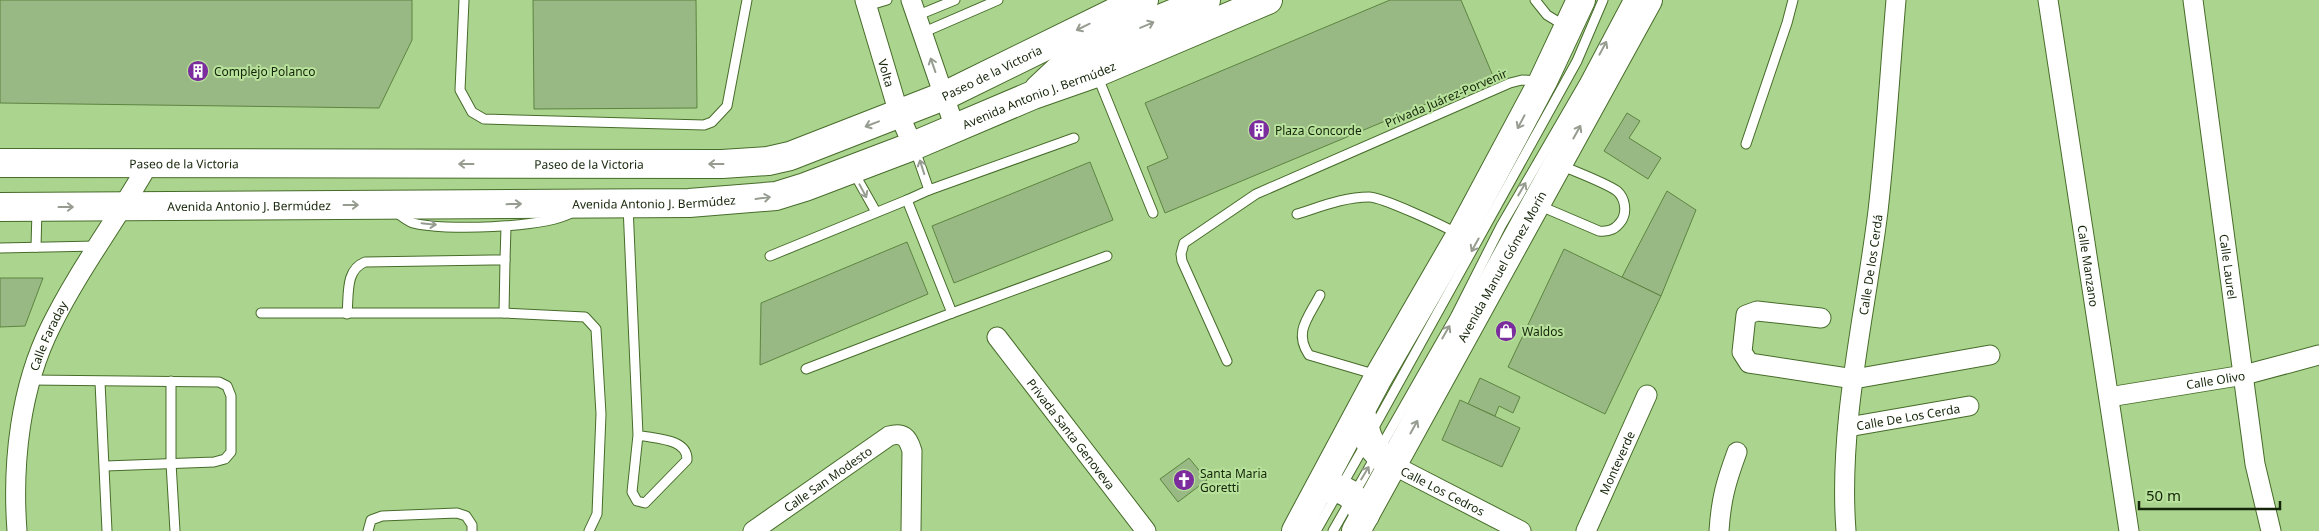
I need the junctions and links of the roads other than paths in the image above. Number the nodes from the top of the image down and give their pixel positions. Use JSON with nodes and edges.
{"nodes":[{"id":1,"x":464,"y":0,"type":"edge"},
{"id":2,"x":747,"y":0,"type":"edge"},
{"id":3,"x":887,"y":0,"type":"edge"},
{"id":4,"x":955,"y":0,"type":"edge"},
{"id":5,"x":998,"y":0,"type":"edge"},
{"id":6,"x":1144,"y":0,"type":"edge"},
{"id":7,"x":1206,"y":0,"type":"edge"},
{"id":8,"x":1268,"y":0,"type":"edge"},
{"id":9,"x":1535,"y":0,"type":"edge"},
{"id":10,"x":1581,"y":0,"type":"edge"},
{"id":11,"x":1603,"y":0,"type":"edge"},
{"id":12,"x":1628,"y":0,"type":"edge"},
{"id":13,"x":1648,"y":0,"type":"edge"},
{"id":14,"x":1662,"y":0,"type":"edge"},
{"id":15,"x":1793,"y":0,"type":"edge"},
{"id":16,"x":1896,"y":0,"type":"edge"},
{"id":17,"x":2048,"y":0,"type":"edge"},
{"id":18,"x":2193,"y":0,"type":"edge"},
{"id":19,"x":866,"y":3,"type":"edge"},
{"id":20,"x":1121,"y":6,"type":"edge"},
{"id":21,"x":916,"y":16,"type":"edge"},
{"id":22,"x":1567,"y":28,"type":"junction"},
{"id":23,"x":1622,"y":48,"type":"junction"},
{"id":24,"x":1096,"y":73,"type":"junction"},
{"id":25,"x":1542,"y":81,"type":"junction"},
{"id":26,"x":1033,"y":95,"type":"junction"},
{"id":27,"x":944,"y":96,"type":"junction"},
{"id":28,"x":899,"y":114,"type":"junction"},
{"id":29,"x":955,"y":128,"type":"junction"},
{"id":30,"x":1074,"y":138,"type":"dead end"},
{"id":31,"x":1746,"y":144,"type":"dead end"},
{"id":32,"x":913,"y":146,"type":"junction"},
{"id":33,"x":0,"y":163,"type":"edge"},
{"id":34,"x":149,"y":163,"type":"junction"},
{"id":35,"x":1559,"y":165,"type":"junction"},
{"id":36,"x":852,"y":170,"type":"junction"},
{"id":37,"x":929,"y":190,"type":"junction"},
{"id":38,"x":907,"y":200,"type":"junction"},
{"id":39,"x":588,"y":203,"type":"junction"},
{"id":40,"x":628,"y":203,"type":"junction"},
{"id":41,"x":385,"y":205,"type":"junction"},
{"id":42,"x":1537,"y":205,"type":"junction"},
{"id":43,"x":0,"y":207,"type":"edge"},
{"id":44,"x":38,"y":207,"type":"junction"},
{"id":45,"x":124,"y":207,"type":"junction"},
{"id":46,"x":876,"y":212,"type":"junction"},
{"id":47,"x":1153,"y":213,"type":"dead end"},
{"id":48,"x":1297,"y":214,"type":"dead end"},
{"id":49,"x":506,"y":227,"type":"junction"},
{"id":50,"x":1460,"y":236,"type":"junction"},
{"id":51,"x":99,"y":246,"type":"junction"},
{"id":52,"x":36,"y":247,"type":"junction"},
{"id":53,"x":0,"y":248,"type":"edge"},
{"id":54,"x":770,"y":256,"type":"dead end"},
{"id":55,"x":1107,"y":256,"type":"dead end"},
{"id":56,"x":504,"y":260,"type":"junction"},
{"id":57,"x":1320,"y":295,"type":"dead end"},
{"id":58,"x":262,"y":313,"type":"dead end"},
{"id":59,"x":504,"y":313,"type":"junction"},
{"id":60,"x":952,"y":313,"type":"junction"},
{"id":61,"x":347,"y":314,"type":"junction"},
{"id":62,"x":1821,"y":318,"type":"dead end"},
{"id":63,"x":997,"y":337,"type":"dead end"},
{"id":64,"x":1990,"y":355,"type":"dead end"},
{"id":65,"x":2319,"y":355,"type":"edge"},
{"id":66,"x":1227,"y":361,"type":"dead end"},
{"id":67,"x":806,"y":369,"type":"dead end"},
{"id":68,"x":2244,"y":375,"type":"junction"},
{"id":69,"x":1379,"y":376,"type":"junction"},
{"id":70,"x":1854,"y":379,"type":"junction"},
{"id":71,"x":31,"y":380,"type":"junction"},
{"id":72,"x":171,"y":381,"type":"junction"},
{"id":73,"x":100,"y":382,"type":"junction"},
{"id":74,"x":1647,"y":395,"type":"dead end"},
{"id":75,"x":2109,"y":397,"type":"junction"},
{"id":76,"x":1969,"y":406,"type":"dead end"},
{"id":77,"x":1361,"y":411,"type":"junction"},
{"id":78,"x":1848,"y":426,"type":"junction"},
{"id":79,"x":638,"y":435,"type":"junction"},
{"id":80,"x":1379,"y":452,"type":"junction"},
{"id":81,"x":1737,"y":452,"type":"dead end"},
{"id":82,"x":171,"y":463,"type":"junction"},
{"id":83,"x":106,"y":466,"type":"junction"},
{"id":84,"x":1347,"y":504,"type":"edge"},
{"id":85,"x":17,"y":531,"type":"edge"},
{"id":86,"x":107,"y":531,"type":"edge"},
{"id":87,"x":175,"y":531,"type":"edge"},
{"id":88,"x":368,"y":531,"type":"edge"},
{"id":89,"x":472,"y":531,"type":"edge"},
{"id":90,"x":588,"y":531,"type":"edge"},
{"id":91,"x":753,"y":531,"type":"edge"},
{"id":92,"x":911,"y":531,"type":"edge"},
{"id":93,"x":1146,"y":531,"type":"edge"},
{"id":94,"x":1296,"y":531,"type":"edge"},
{"id":95,"x":1316,"y":531,"type":"edge"},
{"id":96,"x":1333,"y":531,"type":"edge"},
{"id":97,"x":1521,"y":531,"type":"edge"},
{"id":98,"x":1586,"y":531,"type":"edge"},
{"id":99,"x":1719,"y":531,"type":"edge"},
{"id":100,"x":1846,"y":531,"type":"edge"},
{"id":101,"x":2129,"y":531,"type":"edge"},
{"id":102,"x":2271,"y":531,"type":"edge"}],
"edges":[{"from":1,"to":2,"type":"lane"},
{"from":3,"to":19,"type":"lane"},
{"from":4,"to":21,"type":"lane"},
{"from":5,"to":21,"type":"lane"},
{"from":6,"to":20,"type":"main road","name":"Paseo de la Victoria"},
{"from":26,"to":7,"type":"main road","one_way":true},
{"from":8,"to":24,"type":"main road","name":"Avenida Antonio J. Bermúdez"},
{"from":9,"to":22,"type":"lane"},
{"from":10,"to":22,"type":"main road","name":"Avenida Manuel Gómez Morín"},
{"from":11,"to":80,"type":"lane","one_way":true},
{"from":80,"to":12,"type":"lane","one_way":true},
{"from":13,"to":23,"type":"main road","name":"Avenida Manuel Gómez Morín"},
{"from":14,"to":23,"type":"main road"},
{"from":15,"to":31,"type":"lane"},
{"from":16,"to":70,"type":"street","name":"Calle De los Cerdá"},
{"from":17,"to":75,"type":"street","name":"Calle Manzano"},
{"from":18,"to":68,"type":"street","name":"Calle Laurel"},
{"from":19,"to":28,"type":"street","name":"Volta"},
{"from":20,"to":27,"type":"main road","name":"Paseo de la Victoria","one_way":true},
{"from":27,"to":21,"type":"street","one_way":true},
{"from":22,"to":25,"type":"main road","name":"Avenida Manuel Gómez Morín"},
{"from":35,"to":23,"type":"main road","name":"Avenida Manuel Gómez Morín","one_way":true},
{"from":24,"to":26,"type":"main road","name":"Avenida Antonio J. Bermúdez"},
{"from":24,"to":47,"type":"lane"},
{"from":25,"to":50,"type":"main road","name":"Avenida Manuel Gómez Morín","one_way":true},
{"from":25,"to":66,"type":"lane","name":"Privada Juárez-Porvenir"},
{"from":26,"to":29,"type":"main road","name":"Avenida Antonio J. Bermúdez"},
{"from":27,"to":28,"type":"main road","name":"Paseo de la Victoria"},
{"from":27,"to":29,"type":"street"},
{"from":28,"to":32,"type":"street","name":"Volta"},
{"from":28,"to":34,"type":"main road","name":"Paseo de la Victoria","one_way":true},
{"from":29,"to":32,"type":"main road","name":"Avenida Antonio J. Bermúdez"},
{"from":30,"to":37,"type":"lane"},
{"from":32,"to":36,"type":"main road","name":"Avenida Antonio J. Bermúdez"},
{"from":37,"to":32,"type":"lane","one_way":true},
{"from":33,"to":34,"type":"main road","name":"Paseo de la Victoria"},
{"from":34,"to":45,"type":"street","name":"Calle Faraday"},
{"from":35,"to":42,"type":"main road","name":"Avenida Manuel Gómez Morín"},
{"from":35,"to":42,"type":"lane"},
{"from":40,"to":36,"type":"main road","name":"Avenida Antonio J. Bermúdez","one_way":true},
{"from":36,"to":46,"type":"lane","one_way":true},
{"from":37,"to":38,"type":"lane"},
{"from":38,"to":46,"type":"lane"},
{"from":38,"to":60,"type":"lane"},
{"from":39,"to":40,"type":"main road","name":"Avenida Antonio J. Bermúdez"},
{"from":41,"to":39,"type":"main road","name":"Avenida Antonio J. Bermúdez","one_way":true},
{"from":39,"to":49,"type":"lane"},
{"from":40,"to":79,"type":"lane"},
{"from":45,"to":41,"type":"main road","name":"Avenida Antonio J. Bermúdez","one_way":true},
{"from":41,"to":49,"type":"lane","one_way":true},
{"from":80,"to":42,"type":"main road","name":"Avenida Manuel Gómez Morín","one_way":true},
{"from":43,"to":44,"type":"main road","name":"Avenida Antonio J. Bermúdez"},
{"from":44,"to":45,"type":"main road","name":"Avenida Antonio J. Bermúdez","one_way":true},
{"from":44,"to":52,"type":"lane"},
{"from":45,"to":51,"type":"street","name":"Calle Faraday"},
{"from":46,"to":54,"type":"lane"},
{"from":48,"to":50,"type":"lane"},
{"from":49,"to":56,"type":"lane"},
{"from":50,"to":69,"type":"main road","name":"Avenida Manuel Gómez Morín"},
{"from":51,"to":52,"type":"lane"},
{"from":51,"to":71,"type":"street","name":"Calle Faraday"},
{"from":52,"to":53,"type":"lane"},
{"from":55,"to":60,"type":"lane"},
{"from":56,"to":59,"type":"lane"},
{"from":56,"to":61,"type":"lane"},
{"from":57,"to":69,"type":"lane"},
{"from":58,"to":61,"type":"lane"},
{"from":59,"to":61,"type":"lane"},
{"from":59,"to":90,"type":"lane"},
{"from":60,"to":67,"type":"lane"},
{"from":62,"to":70,"type":"street"},
{"from":63,"to":93,"type":"street","name":"Privada Santa Genoveva"},
{"from":64,"to":70,"type":"street"},
{"from":65,"to":68,"type":"street","name":"Calle Olivo"},
{"from":68,"to":75,"type":"street","name":"Calle Olivo"},
{"from":68,"to":102,"type":"street","name":"Calle Laurel"},
{"from":69,"to":77,"type":"main road","name":"Avenida Manuel Gómez Morín"},
{"from":70,"to":78,"type":"street","name":"Calle De los Cerdá"},
{"from":71,"to":73,"type":"lane"},
{"from":71,"to":85,"type":"street","name":"Calle Faraday"},
{"from":72,"to":73,"type":"lane"},
{"from":72,"to":82,"type":"lane"},
{"from":72,"to":82,"type":"lane"},
{"from":73,"to":83,"type":"lane"},
{"from":74,"to":98,"type":"street","name":"Monteverde"},
{"from":75,"to":101,"type":"street","name":"Calle Manzano"},
{"from":76,"to":78,"type":"street","name":"Calle De Los Cerda"},
{"from":77,"to":80,"type":"main road"},
{"from":77,"to":84,"type":"main road","name":"Avenida Manuel Gómez Morín"},
{"from":78,"to":100,"type":"street","name":"Calle De los Cerdá"},
{"from":79,"to":79,"type":"lane"},
{"from":80,"to":84,"type":"main road","name":"Avenida Manuel Gómez Morín"},
{"from":80,"to":84,"type":"lane","one_way":true},
{"from":80,"to":97,"type":"street","name":"Calle Los Cedros"},
{"from":81,"to":99,"type":"street"},
{"from":82,"to":83,"type":"lane"},
{"from":82,"to":87,"type":"lane"},
{"from":83,"to":86,"type":"lane"},
{"from":84,"to":94,"type":"main road","name":"Avenida Manuel Gómez Morín"},
{"from":84,"to":95,"type":"lane"},
{"from":84,"to":96,"type":"lane"},
{"from":88,"to":89,"type":"lane"},
{"from":91,"to":92,"type":"street","name":"Calle San Modesto"}]}
